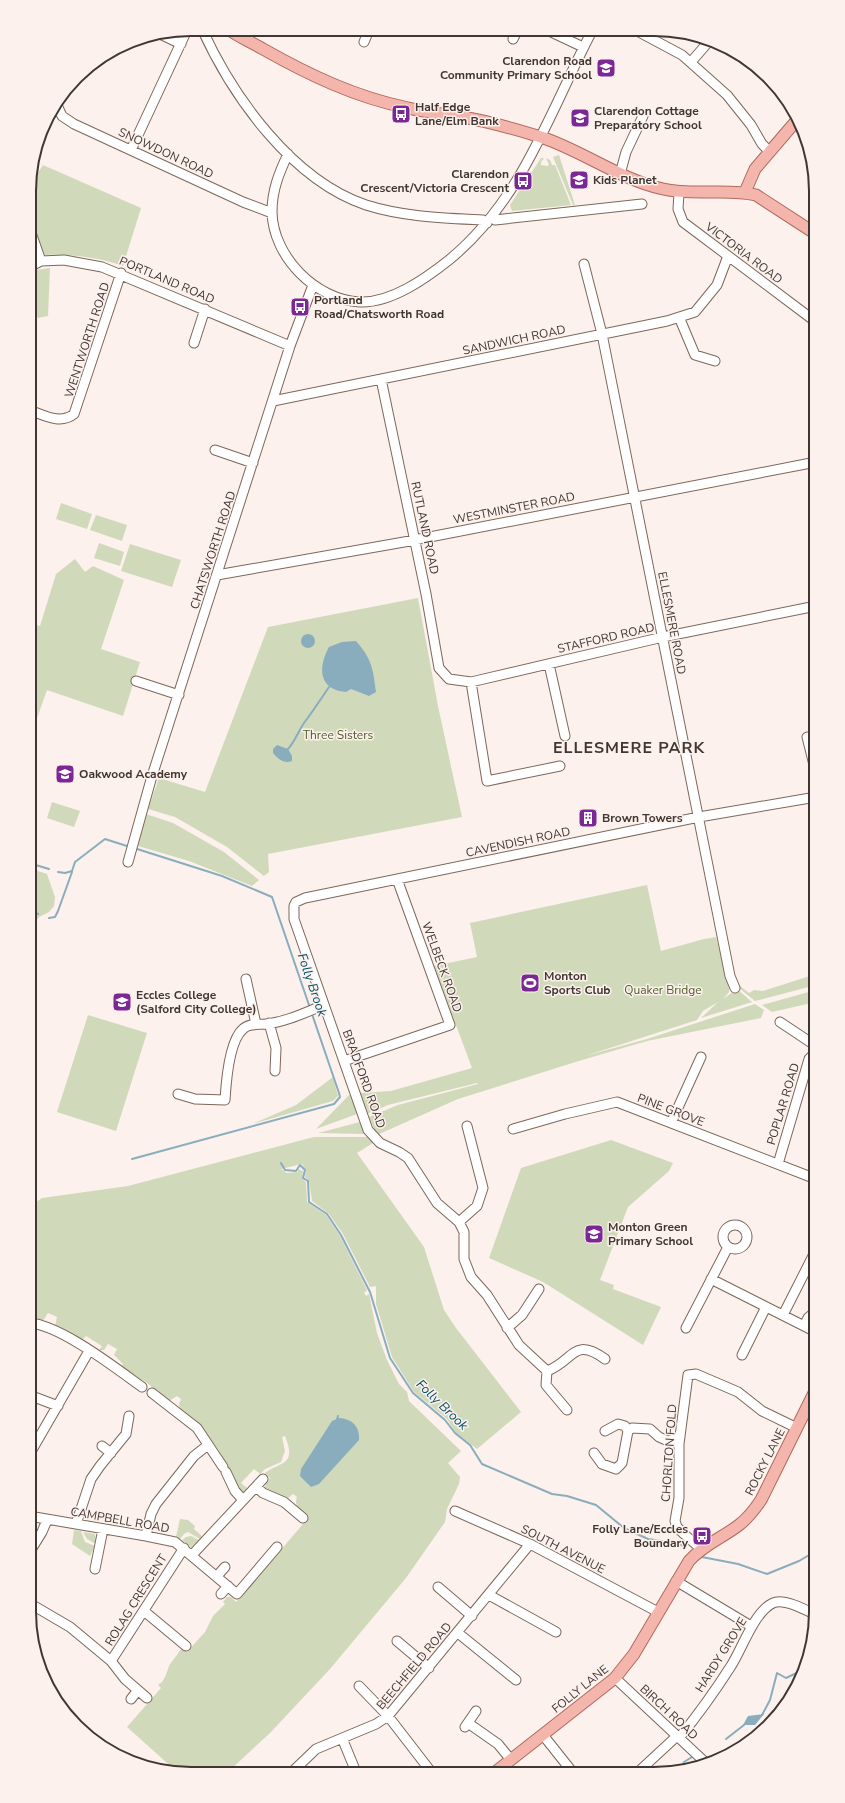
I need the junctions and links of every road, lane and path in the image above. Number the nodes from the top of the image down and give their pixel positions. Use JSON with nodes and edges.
{"nodes":[{"id":1,"x":184,"y":36,"type":"edge"},
{"id":2,"x":206,"y":36,"type":"edge"},
{"id":3,"x":240,"y":36,"type":"edge"},
{"id":4,"x":366,"y":36,"type":"edge"},
{"id":5,"x":560,"y":36,"type":"edge"},
{"id":6,"x":590,"y":36,"type":"edge"},
{"id":7,"x":646,"y":36,"type":"edge"},
{"id":8,"x":167,"y":38,"type":"edge"},
{"id":9,"x":364,"y":42,"type":"dead end"},
{"id":10,"x":181,"y":44,"type":"junction"},
{"id":11,"x":706,"y":45,"type":"edge"},
{"id":12,"x":583,"y":47,"type":"junction"},
{"id":13,"x":691,"y":62,"type":"junction"},
{"id":14,"x":58,"y":111,"type":"edge"},
{"id":15,"x":643,"y":116,"type":"dead end"},
{"id":16,"x":794,"y":124,"type":"edge"},
{"id":17,"x":542,"y":137,"type":"junction"},
{"id":18,"x":131,"y":150,"type":"junction"},
{"id":19,"x":770,"y":152,"type":"junction"},
{"id":20,"x":288,"y":154,"type":"junction"},
{"id":21,"x":620,"y":174,"type":"junction"},
{"id":22,"x":745,"y":192,"type":"junction"},
{"id":23,"x":679,"y":193,"type":"junction"},
{"id":24,"x":642,"y":204,"type":"dead end"},
{"id":25,"x":272,"y":213,"type":"junction"},
{"id":26,"x":489,"y":220,"type":"junction"},
{"id":27,"x":809,"y":229,"type":"edge"},
{"id":28,"x":36,"y":245,"type":"edge"},
{"id":29,"x":728,"y":256,"type":"junction"},
{"id":30,"x":42,"y":261,"type":"junction"},
{"id":31,"x":36,"y":264,"type":"edge"},
{"id":32,"x":584,"y":264,"type":"dead end"},
{"id":33,"x":121,"y":273,"type":"junction"},
{"id":34,"x":313,"y":285,"type":"junction"},
{"id":35,"x":205,"y":309,"type":"junction"},
{"id":36,"x":679,"y":316,"type":"junction"},
{"id":37,"x":809,"y":317,"type":"edge"},
{"id":38,"x":602,"y":334,"type":"junction"},
{"id":39,"x":194,"y":343,"type":"dead end"},
{"id":40,"x":290,"y":346,"type":"junction"},
{"id":41,"x":715,"y":361,"type":"dead end"},
{"id":42,"x":381,"y":379,"type":"junction"},
{"id":43,"x":273,"y":401,"type":"junction"},
{"id":44,"x":36,"y":412,"type":"edge"},
{"id":45,"x":214,"y":450,"type":"dead end"},
{"id":46,"x":253,"y":463,"type":"junction"},
{"id":47,"x":809,"y":463,"type":"edge"},
{"id":48,"x":634,"y":497,"type":"junction"},
{"id":49,"x":415,"y":540,"type":"junction"},
{"id":50,"x":217,"y":575,"type":"junction"},
{"id":51,"x":809,"y":607,"type":"edge"},
{"id":52,"x":663,"y":637,"type":"junction"},
{"id":53,"x":549,"y":664,"type":"junction"},
{"id":54,"x":449,"y":679,"type":"joint"},
{"id":55,"x":136,"y":681,"type":"dead end"},
{"id":56,"x":471,"y":682,"type":"junction"},
{"id":57,"x":179,"y":695,"type":"junction"},
{"id":58,"x":565,"y":736,"type":"dead end"},
{"id":59,"x":807,"y":737,"type":"dead end"},
{"id":60,"x":809,"y":745,"type":"edge"},
{"id":61,"x":560,"y":766,"type":"dead end"},
{"id":62,"x":809,"y":798,"type":"edge"},
{"id":63,"x":699,"y":817,"type":"junction"},
{"id":64,"x":129,"y":859,"type":"dead end"},
{"id":65,"x":397,"y":880,"type":"junction"},
{"id":66,"x":296,"y":902,"type":"joint"},
{"id":67,"x":246,"y":980,"type":"dead end"},
{"id":68,"x":735,"y":988,"type":"dead end"},
{"id":69,"x":324,"y":1005,"type":"junction"},
{"id":70,"x":780,"y":1022,"type":"dead end"},
{"id":71,"x":256,"y":1024,"type":"junction"},
{"id":72,"x":269,"y":1024,"type":"junction"},
{"id":73,"x":809,"y":1041,"type":"edge"},
{"id":74,"x":701,"y":1057,"type":"dead end"},
{"id":75,"x":344,"y":1060,"type":"junction"},
{"id":76,"x":809,"y":1062,"type":"edge"},
{"id":77,"x":275,"y":1071,"type":"dead end"},
{"id":78,"x":178,"y":1094,"type":"dead end"},
{"id":79,"x":671,"y":1123,"type":"junction"},
{"id":80,"x":467,"y":1126,"type":"dead end"},
{"id":81,"x":513,"y":1129,"type":"dead end"},
{"id":82,"x":778,"y":1164,"type":"junction"},
{"id":83,"x":809,"y":1176,"type":"edge"},
{"id":84,"x":459,"y":1222,"type":"junction"},
{"id":85,"x":728,"y":1247,"type":"dead end"},
{"id":86,"x":809,"y":1260,"type":"edge"},
{"id":87,"x":711,"y":1279,"type":"junction"},
{"id":88,"x":539,"y":1289,"type":"dead end"},
{"id":89,"x":766,"y":1307,"type":"junction"},
{"id":90,"x":783,"y":1315,"type":"junction"},
{"id":91,"x":809,"y":1317,"type":"edge"},
{"id":92,"x":51,"y":1319,"type":"dead end"},
{"id":93,"x":36,"y":1325,"type":"edge"},
{"id":94,"x":804,"y":1326,"type":"junction"},
{"id":95,"x":47,"y":1328,"type":"junction"},
{"id":96,"x":507,"y":1328,"type":"junction"},
{"id":97,"x":686,"y":1328,"type":"dead end"},
{"id":98,"x":809,"y":1328,"type":"edge"},
{"id":99,"x":89,"y":1351,"type":"junction"},
{"id":100,"x":742,"y":1355,"type":"dead end"},
{"id":101,"x":605,"y":1359,"type":"dead end"},
{"id":102,"x":547,"y":1371,"type":"junction"},
{"id":103,"x":142,"y":1386,"type":"dead end"},
{"id":104,"x":152,"y":1393,"type":"dead end"},
{"id":105,"x":36,"y":1398,"type":"edge"},
{"id":106,"x":809,"y":1403,"type":"edge"},
{"id":107,"x":58,"y":1406,"type":"junction"},
{"id":108,"x":567,"y":1410,"type":"dead end"},
{"id":109,"x":129,"y":1416,"type":"dead end"},
{"id":110,"x":797,"y":1428,"type":"junction"},
{"id":111,"x":628,"y":1430,"type":"junction"},
{"id":112,"x":605,"y":1431,"type":"dead end"},
{"id":113,"x":680,"y":1437,"type":"junction"},
{"id":114,"x":36,"y":1443,"type":"edge"},
{"id":115,"x":208,"y":1445,"type":"junction"},
{"id":116,"x":102,"y":1446,"type":"dead end"},
{"id":117,"x":110,"y":1453,"type":"junction"},
{"id":118,"x":594,"y":1453,"type":"dead end"},
{"id":119,"x":263,"y":1479,"type":"dead end"},
{"id":120,"x":256,"y":1487,"type":"junction"},
{"id":121,"x":243,"y":1500,"type":"junction"},
{"id":122,"x":455,"y":1512,"type":"dead end"},
{"id":123,"x":36,"y":1518,"type":"edge"},
{"id":124,"x":303,"y":1518,"type":"dead end"},
{"id":125,"x":47,"y":1520,"type":"junction"},
{"id":126,"x":76,"y":1524,"type":"junction"},
{"id":127,"x":103,"y":1529,"type":"junction"},
{"id":128,"x":146,"y":1536,"type":"junction"},
{"id":129,"x":36,"y":1542,"type":"edge"},
{"id":130,"x":530,"y":1544,"type":"junction"},
{"id":131,"x":277,"y":1547,"type":"dead end"},
{"id":132,"x":184,"y":1548,"type":"junction"},
{"id":133,"x":702,"y":1548,"type":"junction"},
{"id":134,"x":192,"y":1555,"type":"junction"},
{"id":135,"x":225,"y":1567,"type":"dead end"},
{"id":136,"x":95,"y":1568,"type":"dead end"},
{"id":137,"x":217,"y":1576,"type":"junction"},
{"id":138,"x":676,"y":1581,"type":"junction"},
{"id":139,"x":228,"y":1586,"type":"junction"},
{"id":140,"x":438,"y":1587,"type":"dead end"},
{"id":141,"x":221,"y":1594,"type":"dead end"},
{"id":142,"x":489,"y":1595,"type":"junction"},
{"id":143,"x":36,"y":1607,"type":"edge"},
{"id":144,"x":144,"y":1611,"type":"junction"},
{"id":145,"x":658,"y":1612,"type":"junction"},
{"id":146,"x":809,"y":1613,"type":"edge"},
{"id":147,"x":472,"y":1616,"type":"junction"},
{"id":148,"x":751,"y":1626,"type":"junction"},
{"id":149,"x":556,"y":1632,"type":"dead end"},
{"id":150,"x":458,"y":1633,"type":"junction"},
{"id":151,"x":397,"y":1641,"type":"dead end"},
{"id":152,"x":186,"y":1646,"type":"dead end"},
{"id":153,"x":111,"y":1661,"type":"junction"},
{"id":154,"x":429,"y":1668,"type":"junction"},
{"id":155,"x":615,"y":1678,"type":"junction"},
{"id":156,"x":516,"y":1680,"type":"dead end"},
{"id":157,"x":359,"y":1686,"type":"dead end"},
{"id":158,"x":138,"y":1690,"type":"junction"},
{"id":159,"x":131,"y":1698,"type":"dead end"},
{"id":160,"x":147,"y":1698,"type":"dead end"},
{"id":161,"x":476,"y":1711,"type":"dead end"},
{"id":162,"x":388,"y":1716,"type":"junction"},
{"id":163,"x":543,"y":1735,"type":"junction"},
{"id":164,"x":678,"y":1737,"type":"junction"},
{"id":165,"x":342,"y":1738,"type":"junction"},
{"id":166,"x":511,"y":1760,"type":"junction"},
{"id":167,"x":702,"y":1760,"type":"edge"},
{"id":168,"x":297,"y":1767,"type":"edge"},
{"id":169,"x":354,"y":1767,"type":"edge"},
{"id":170,"x":427,"y":1767,"type":"edge"},
{"id":171,"x":502,"y":1767,"type":"edge"},
{"id":172,"x":568,"y":1767,"type":"edge"},
{"id":173,"x":644,"y":1767,"type":"edge"}],
"edges":[{"from":1,"to":10,"type":"street"},
{"from":2,"to":20,"type":"street"},
{"from":3,"to":17,"type":"main road"},
{"from":4,"to":9,"type":"street"},
{"from":5,"to":12,"type":"street"},
{"from":6,"to":12,"type":"street"},
{"from":7,"to":13,"type":"street"},
{"from":8,"to":10,"type":"street"},
{"from":10,"to":18,"type":"street"},
{"from":11,"to":13,"type":"street"},
{"from":12,"to":17,"type":"street"},
{"from":13,"to":19,"type":"street"},
{"from":14,"to":18,"type":"street","name":"SNOWDON ROAD"},
{"from":15,"to":21,"type":"street"},
{"from":16,"to":19,"type":"main road"},
{"from":17,"to":21,"type":"main road"},
{"from":17,"to":26,"type":"street"},
{"from":18,"to":25,"type":"street","name":"SNOWDON ROAD"},
{"from":19,"to":22,"type":"main road"},
{"from":20,"to":25,"type":"street"},
{"from":20,"to":26,"type":"street"},
{"from":21,"to":23,"type":"main road"},
{"from":22,"to":23,"type":"main road"},
{"from":22,"to":27,"type":"main road"},
{"from":23,"to":29,"type":"street","name":"VICTORIA ROAD"},
{"from":24,"to":26,"type":"street"},
{"from":25,"to":34,"type":"street"},
{"from":26,"to":34,"type":"street"},
{"from":28,"to":30,"type":"street"},
{"from":29,"to":36,"type":"street","name":"SANDWICH ROAD"},
{"from":29,"to":37,"type":"street","name":"VICTORIA ROAD"},
{"from":30,"to":31,"type":"street","name":"PORTLAND ROAD"},
{"from":30,"to":33,"type":"street","name":"PORTLAND ROAD"},
{"from":32,"to":38,"type":"street","name":"ELLESMERE ROAD"},
{"from":33,"to":35,"type":"street","name":"PORTLAND ROAD"},
{"from":33,"to":44,"type":"street","name":"WENTWORTH ROAD"},
{"from":34,"to":40,"type":"street","name":"CHATSWORTH ROAD"},
{"from":35,"to":39,"type":"street"},
{"from":35,"to":40,"type":"street","name":"PORTLAND ROAD"},
{"from":36,"to":38,"type":"street","name":"SANDWICH ROAD"},
{"from":36,"to":41,"type":"street"},
{"from":38,"to":42,"type":"street","name":"SANDWICH ROAD"},
{"from":38,"to":48,"type":"street","name":"ELLESMERE ROAD"},
{"from":40,"to":43,"type":"street","name":"CHATSWORTH ROAD"},
{"from":42,"to":43,"type":"street","name":"SANDWICH ROAD"},
{"from":42,"to":49,"type":"street","name":"RUTLAND ROAD"},
{"from":43,"to":46,"type":"street","name":"CHATSWORTH ROAD"},
{"from":45,"to":46,"type":"street"},
{"from":46,"to":50,"type":"street","name":"CHATSWORTH ROAD"},
{"from":47,"to":48,"type":"street","name":"WESTMINSTER ROAD"},
{"from":48,"to":49,"type":"street","name":"WESTMINSTER ROAD"},
{"from":48,"to":52,"type":"street","name":"ELLESMERE ROAD"},
{"from":49,"to":50,"type":"street","name":"WESTMINSTER ROAD"},
{"from":49,"to":54,"type":"street","name":"RUTLAND ROAD"},
{"from":50,"to":57,"type":"street","name":"CHATSWORTH ROAD"},
{"from":51,"to":52,"type":"street","name":"STAFFORD ROAD"},
{"from":52,"to":53,"type":"street","name":"STAFFORD ROAD"},
{"from":52,"to":63,"type":"street","name":"ELLESMERE ROAD"},
{"from":53,"to":56,"type":"street","name":"STAFFORD ROAD"},
{"from":53,"to":58,"type":"street"},
{"from":54,"to":56,"type":"street","name":"STAFFORD ROAD"},
{"from":55,"to":57,"type":"street"},
{"from":56,"to":61,"type":"street"},
{"from":57,"to":64,"type":"street","name":"CHATSWORTH ROAD"},
{"from":59,"to":60,"type":"street"},
{"from":62,"to":63,"type":"street","name":"CAVENDISH ROAD"},
{"from":63,"to":65,"type":"street","name":"CAVENDISH ROAD"},
{"from":63,"to":68,"type":"street","name":"ELLESMERE ROAD"},
{"from":65,"to":66,"type":"street","name":"CAVENDISH ROAD"},
{"from":65,"to":75,"type":"street","name":"WELBECK ROAD"},
{"from":66,"to":69,"type":"street","name":"BRADFORD ROAD"},
{"from":67,"to":71,"type":"street"},
{"from":69,"to":72,"type":"street"},
{"from":69,"to":75,"type":"street","name":"BRADFORD ROAD"},
{"from":70,"to":73,"type":"street"},
{"from":71,"to":72,"type":"street"},
{"from":71,"to":78,"type":"street"},
{"from":72,"to":77,"type":"street"},
{"from":74,"to":79,"type":"street"},
{"from":75,"to":84,"type":"street","name":"BRADFORD ROAD"},
{"from":76,"to":82,"type":"street","name":"POPLAR ROAD"},
{"from":79,"to":81,"type":"street","name":"PINE GROVE"},
{"from":79,"to":82,"type":"street","name":"PINE GROVE"},
{"from":80,"to":84,"type":"street"},
{"from":82,"to":83,"type":"street","name":"PINE GROVE"},
{"from":84,"to":96,"type":"street"},
{"from":85,"to":87,"type":"street"},
{"from":86,"to":90,"type":"street"},
{"from":87,"to":89,"type":"street"},
{"from":87,"to":97,"type":"street"},
{"from":88,"to":96,"type":"street"},
{"from":89,"to":90,"type":"street"},
{"from":89,"to":100,"type":"street"},
{"from":90,"to":94,"type":"street"},
{"from":91,"to":94,"type":"street"},
{"from":92,"to":95,"type":"street"},
{"from":93,"to":95,"type":"street"},
{"from":94,"to":98,"type":"street"},
{"from":95,"to":99,"type":"street"},
{"from":96,"to":102,"type":"street"},
{"from":99,"to":103,"type":"street"},
{"from":99,"to":107,"type":"street"},
{"from":101,"to":102,"type":"street"},
{"from":102,"to":108,"type":"street"},
{"from":104,"to":115,"type":"street"},
{"from":105,"to":107,"type":"street"},
{"from":106,"to":110,"type":"main road","name":"ROCKY LANE"},
{"from":107,"to":114,"type":"street"},
{"from":109,"to":117,"type":"street"},
{"from":110,"to":113,"type":"street","name":"CHORLTON FOLD"},
{"from":110,"to":133,"type":"main road","name":"ROCKY LANE"},
{"from":111,"to":112,"type":"street"},
{"from":111,"to":113,"type":"street"},
{"from":111,"to":118,"type":"street"},
{"from":113,"to":133,"type":"street","name":"CHORLTON FOLD"},
{"from":115,"to":121,"type":"street"},
{"from":115,"to":128,"type":"street"},
{"from":116,"to":117,"type":"street"},
{"from":117,"to":126,"type":"street"},
{"from":119,"to":120,"type":"street"},
{"from":120,"to":121,"type":"street"},
{"from":120,"to":124,"type":"street"},
{"from":121,"to":134,"type":"street"},
{"from":122,"to":130,"type":"street","name":"SOUTH AVENUE"},
{"from":123,"to":125,"type":"street","name":"CAMPBELL ROAD"},
{"from":125,"to":126,"type":"street","name":"CAMPBELL ROAD"},
{"from":125,"to":129,"type":"street"},
{"from":126,"to":127,"type":"street","name":"CAMPBELL ROAD"},
{"from":127,"to":128,"type":"street","name":"CAMPBELL ROAD"},
{"from":127,"to":136,"type":"street"},
{"from":128,"to":132,"type":"street","name":"CAMPBELL ROAD"},
{"from":130,"to":142,"type":"street","name":"BEECHFIELD ROAD"},
{"from":130,"to":145,"type":"street","name":"SOUTH AVENUE"},
{"from":131,"to":139,"type":"street","name":"CAMPBELL ROAD"},
{"from":132,"to":134,"type":"street","name":"CAMPBELL ROAD"},
{"from":132,"to":144,"type":"street","name":"ROLAG CRESCENT"},
{"from":133,"to":138,"type":"main road","name":"FOLLY LANE"},
{"from":134,"to":137,"type":"street","name":"CAMPBELL ROAD"},
{"from":135,"to":137,"type":"street"},
{"from":137,"to":139,"type":"street","name":"CAMPBELL ROAD"},
{"from":138,"to":145,"type":"main road","name":"FOLLY LANE"},
{"from":138,"to":148,"type":"street"},
{"from":139,"to":141,"type":"street"},
{"from":140,"to":147,"type":"street"},
{"from":142,"to":147,"type":"street","name":"BEECHFIELD ROAD"},
{"from":142,"to":149,"type":"street"},
{"from":143,"to":153,"type":"street","name":"ROLAG CRESCENT"},
{"from":144,"to":152,"type":"street"},
{"from":144,"to":153,"type":"street","name":"ROLAG CRESCENT"},
{"from":145,"to":155,"type":"main road","name":"FOLLY LANE"},
{"from":146,"to":148,"type":"street","name":"HARDY GROVE"},
{"from":147,"to":150,"type":"street","name":"BEECHFIELD ROAD"},
{"from":148,"to":164,"type":"street","name":"HARDY GROVE"},
{"from":150,"to":154,"type":"street","name":"BEECHFIELD ROAD"},
{"from":150,"to":156,"type":"street"},
{"from":151,"to":154,"type":"street"},
{"from":153,"to":158,"type":"street"},
{"from":154,"to":162,"type":"street","name":"BEECHFIELD ROAD"},
{"from":155,"to":163,"type":"main road","name":"FOLLY LANE"},
{"from":155,"to":164,"type":"street","name":"BIRCH ROAD"},
{"from":157,"to":162,"type":"street"},
{"from":158,"to":159,"type":"street"},
{"from":158,"to":160,"type":"street"},
{"from":161,"to":166,"type":"street"},
{"from":162,"to":165,"type":"street","name":"BEECHFIELD ROAD"},
{"from":162,"to":170,"type":"street"},
{"from":163,"to":166,"type":"main road","name":"FOLLY LANE"},
{"from":163,"to":172,"type":"street"},
{"from":164,"to":167,"type":"street","name":"BIRCH ROAD"},
{"from":164,"to":173,"type":"street","name":"HARDY GROVE"},
{"from":165,"to":168,"type":"street","name":"BEECHFIELD ROAD"},
{"from":165,"to":169,"type":"street"},
{"from":166,"to":171,"type":"main road","name":"FOLLY LANE"}]}
